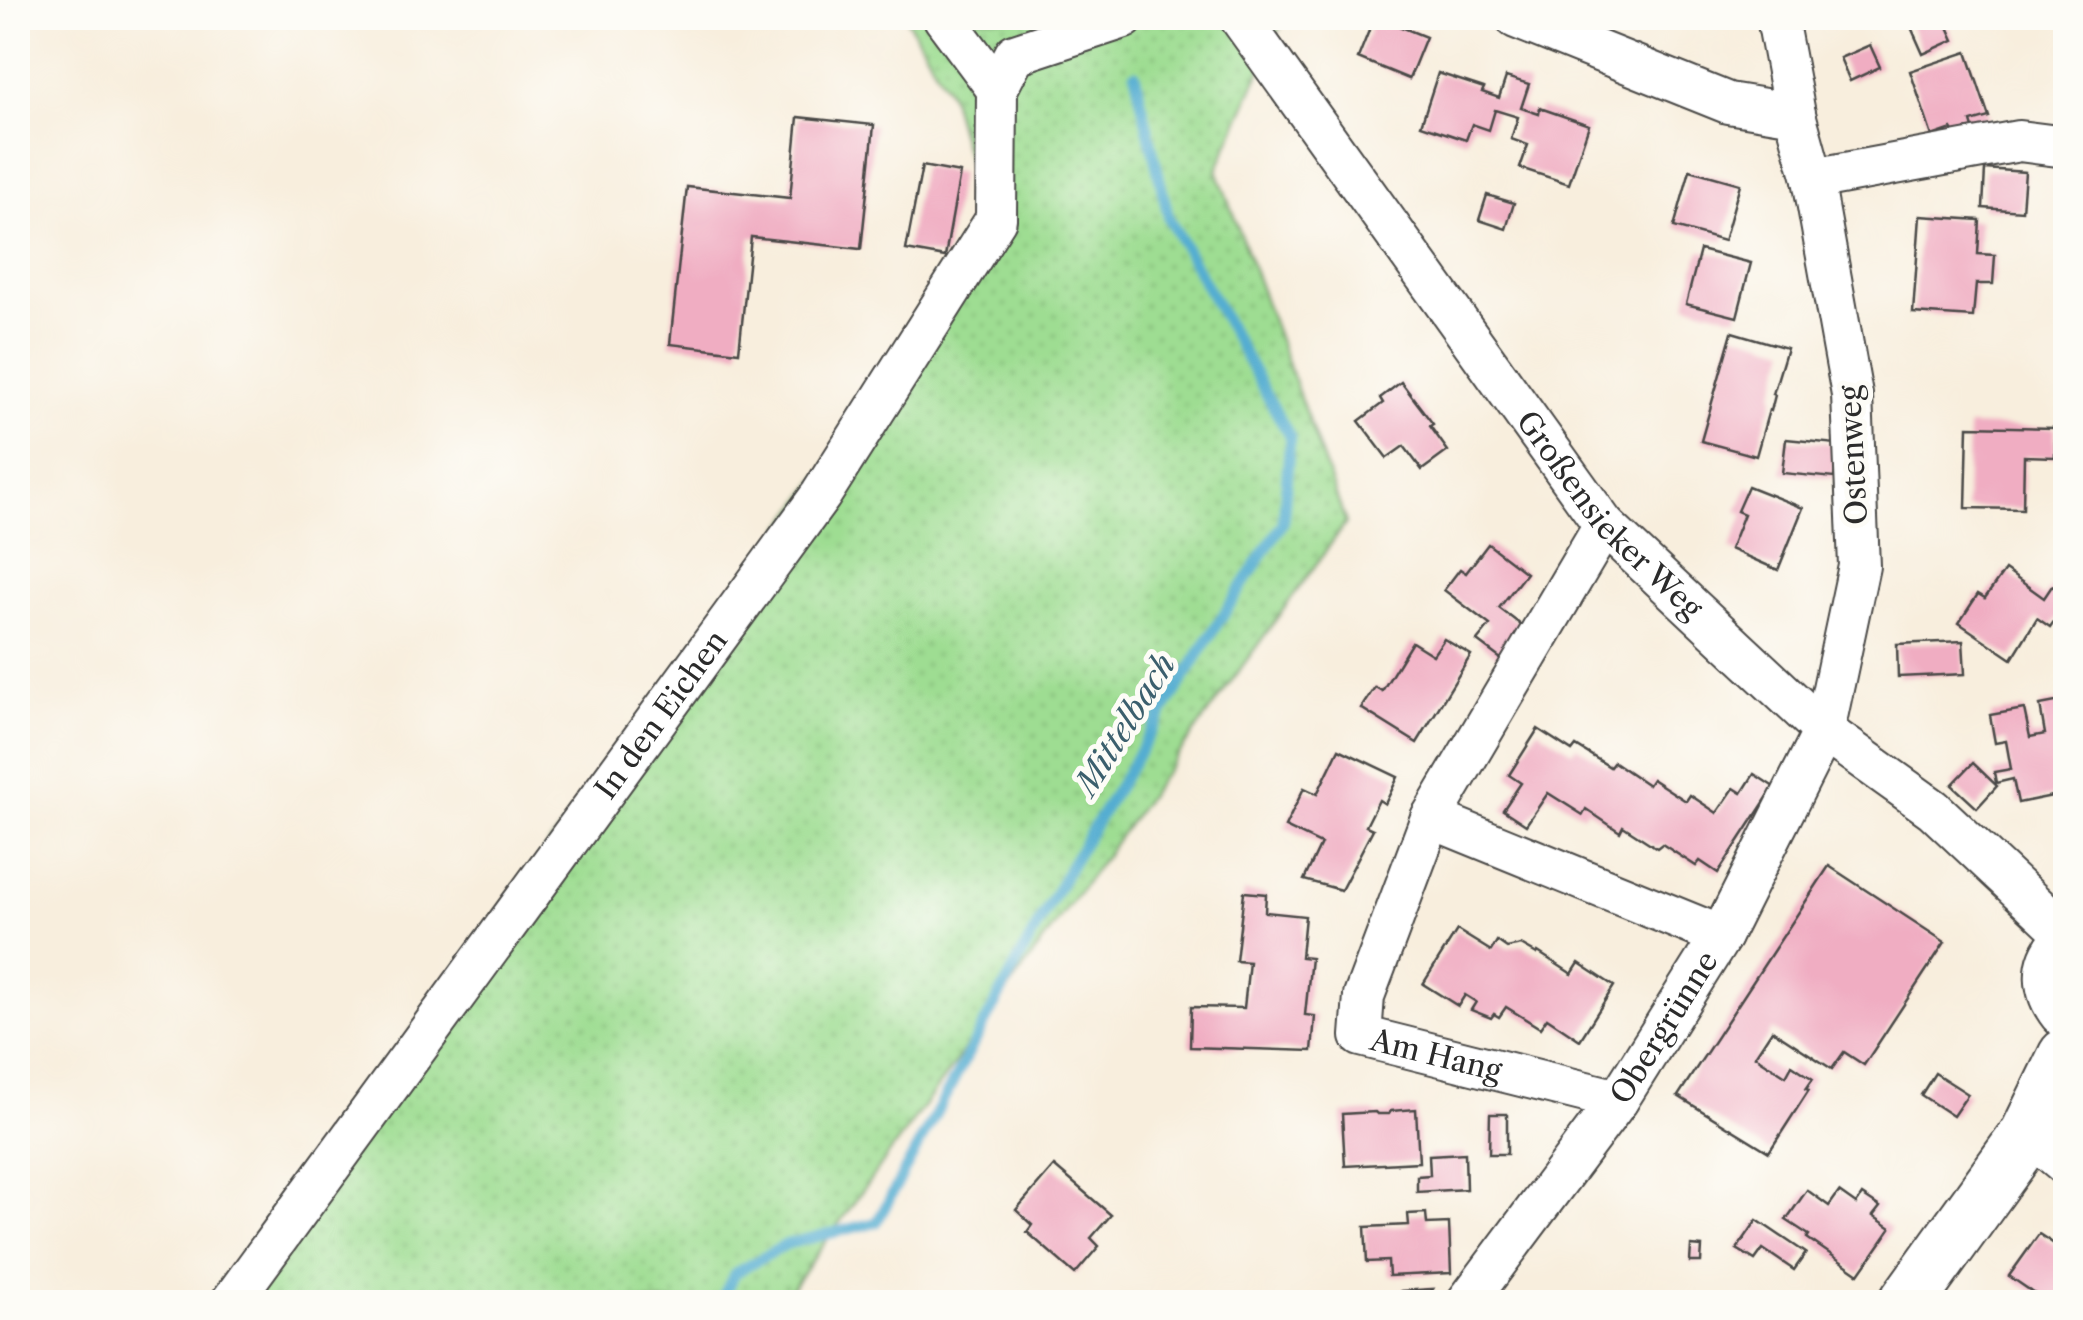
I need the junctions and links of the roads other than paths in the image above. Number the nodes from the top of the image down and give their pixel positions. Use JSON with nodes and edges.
{"nodes":[{"id":1,"x":944,"y":18,"type":"edge"},
{"id":2,"x":1124,"y":18,"type":"edge"},
{"id":3,"x":1240,"y":18,"type":"edge"},
{"id":4,"x":1516,"y":18,"type":"edge"},
{"id":5,"x":1777,"y":18,"type":"edge"},
{"id":6,"x":997,"y":90,"type":"junction"},
{"id":7,"x":1796,"y":114,"type":"junction"},
{"id":8,"x":2066,"y":146,"type":"edge"},
{"id":9,"x":1813,"y":179,"type":"junction"},
{"id":10,"x":1604,"y":524,"type":"junction"},
{"id":11,"x":1824,"y":732,"type":"junction"},
{"id":12,"x":1431,"y":818,"type":"junction"},
{"id":13,"x":2066,"y":934,"type":"edge"},
{"id":14,"x":1721,"y":936,"type":"junction"},
{"id":15,"x":2066,"y":946,"type":"edge"},
{"id":16,"x":2066,"y":1010,"type":"edge"},
{"id":17,"x":2066,"y":1056,"type":"edge"},
{"id":18,"x":1618,"y":1100,"type":"junction"},
{"id":19,"x":2047,"y":1150,"type":"edge"},
{"id":20,"x":230,"y":1302,"type":"edge"},
{"id":21,"x":1467,"y":1302,"type":"edge"},
{"id":22,"x":1907,"y":1302,"type":"edge"}],
"edges":[{"from":1,"to":6,"type":"street"},
{"from":2,"to":6,"type":"street"},
{"from":3,"to":10,"type":"street","name":"Großensieker Weg"},
{"from":4,"to":7,"type":"street"},
{"from":5,"to":7,"type":"street","name":"Ostenweg"},
{"from":6,"to":20,"type":"street","name":"In den Eichen"},
{"from":7,"to":9,"type":"street","name":"Ostenweg"},
{"from":8,"to":9,"type":"street"},
{"from":9,"to":11,"type":"street","name":"Ostenweg"},
{"from":10,"to":11,"type":"street","name":"Großensieker Weg"},
{"from":10,"to":12,"type":"street","name":"Am Hang"},
{"from":11,"to":13,"type":"street","name":"Großensieker Weg"},
{"from":11,"to":14,"type":"street","name":"Obergrünne"},
{"from":12,"to":14,"type":"street"},
{"from":12,"to":18,"type":"street","name":"Am Hang"},
{"from":14,"to":18,"type":"street","name":"Obergrünne"},
{"from":15,"to":16,"type":"street"},
{"from":17,"to":19,"type":"street"},
{"from":18,"to":21,"type":"street","name":"Obergrünne"},
{"from":19,"to":22,"type":"street"}]}
